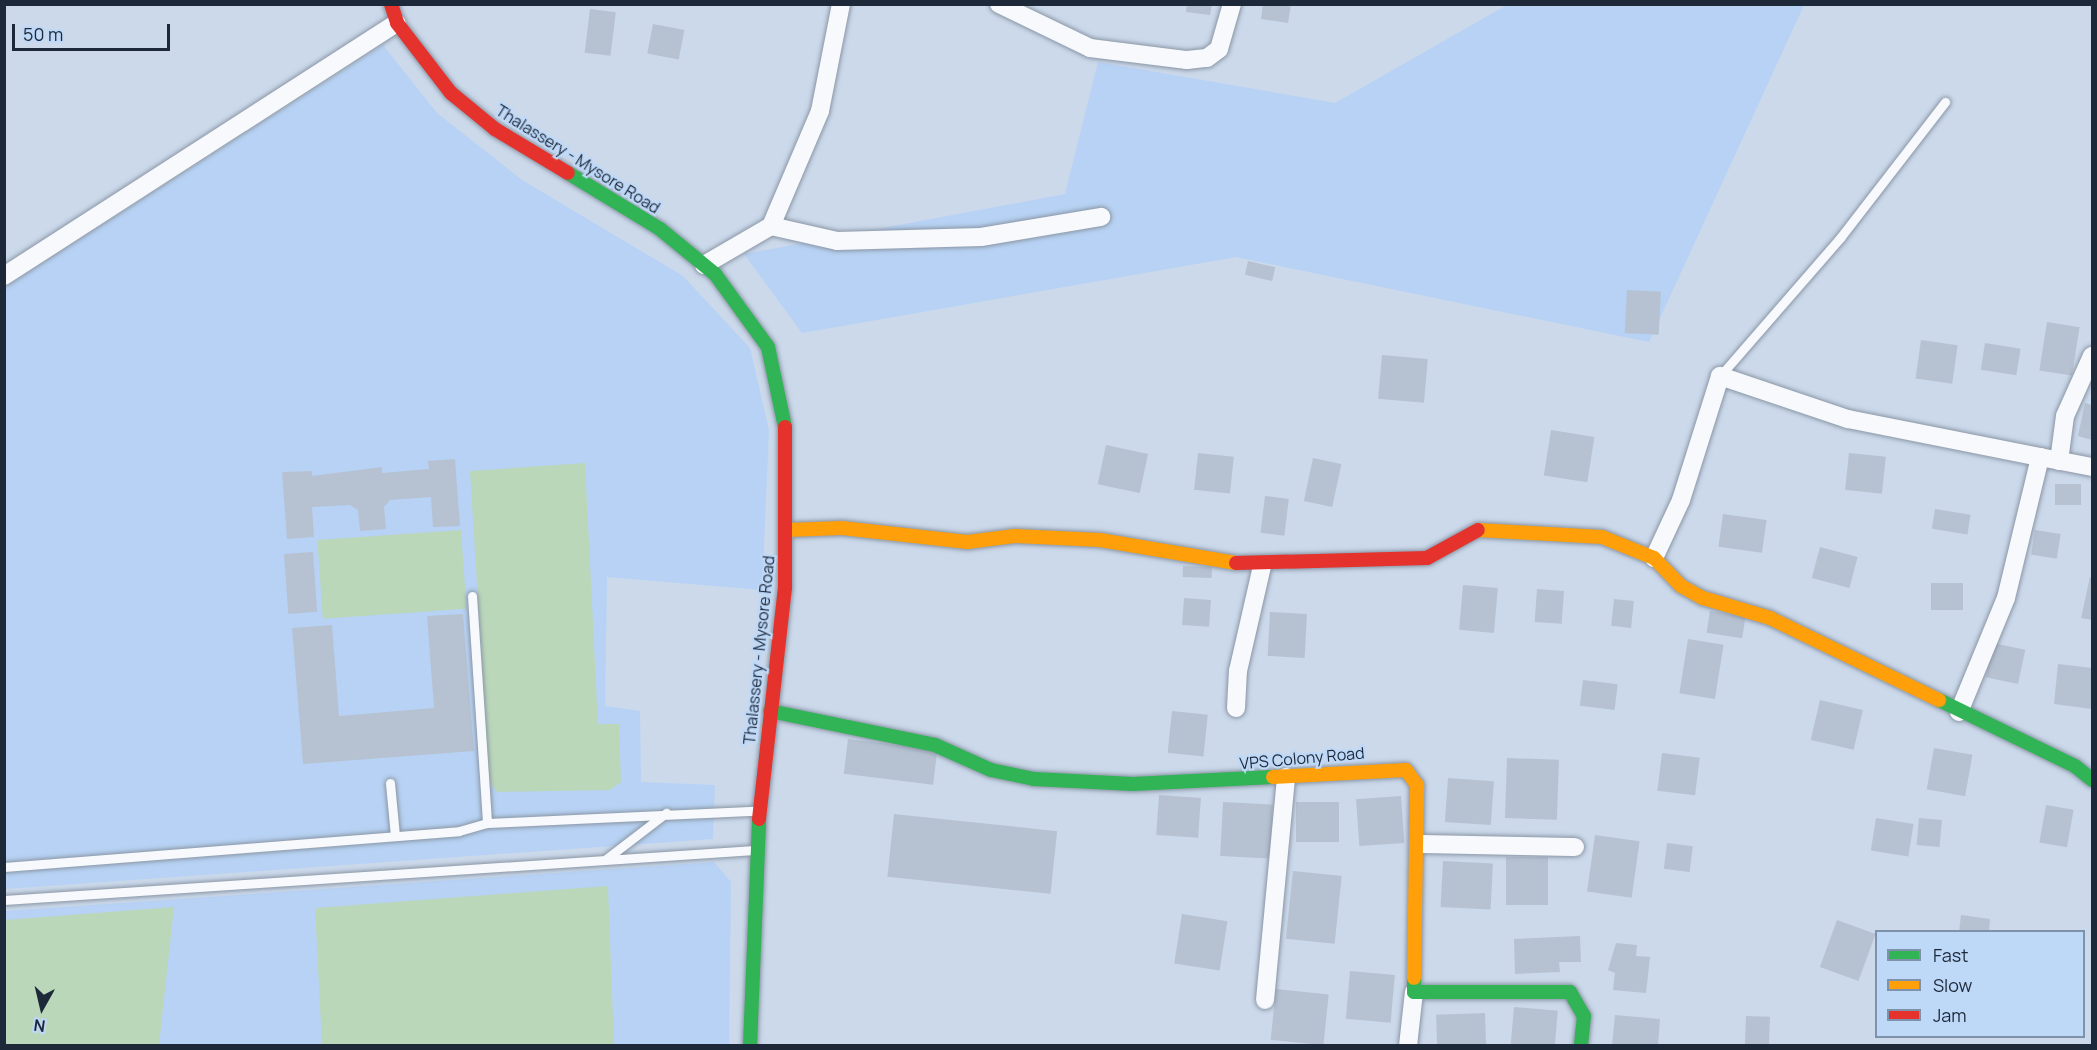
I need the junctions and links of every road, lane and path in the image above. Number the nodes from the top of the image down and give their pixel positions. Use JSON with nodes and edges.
{"nodes":[{"id":1,"x":391,"y":4,"type":"edge"},
{"id":2,"x":841,"y":4,"type":"edge"},
{"id":3,"x":999,"y":4,"type":"edge"},
{"id":4,"x":1232,"y":4,"type":"edge"},
{"id":5,"x":397,"y":23,"type":"junction"},
{"id":6,"x":1945,"y":102,"type":"dead end"},
{"id":7,"x":1101,"y":217,"type":"dead end"},
{"id":8,"x":771,"y":226,"type":"junction"},
{"id":9,"x":704,"y":265,"type":"junction"},
{"id":10,"x":4,"y":276,"type":"edge"},
{"id":11,"x":2092,"y":356,"type":"edge"},
{"id":12,"x":1720,"y":376,"type":"junction"},
{"id":13,"x":2040,"y":457,"type":"junction"},
{"id":14,"x":2059,"y":461,"type":"junction"},
{"id":15,"x":2092,"y":467,"type":"edge"},
{"id":16,"x":786,"y":530,"type":"junction"},
{"id":17,"x":1654,"y":558,"type":"junction"},
{"id":18,"x":1262,"y":566,"type":"junction"},
{"id":19,"x":472,"y":596,"type":"dead end"},
{"id":20,"x":1236,"y":708,"type":"dead end"},
{"id":21,"x":770,"y":711,"type":"junction"},
{"id":22,"x":1959,"y":712,"type":"junction"},
{"id":23,"x":1286,"y":777,"type":"junction"},
{"id":24,"x":2092,"y":780,"type":"edge"},
{"id":25,"x":390,"y":783,"type":"dead end"},
{"id":26,"x":759,"y":811,"type":"junction"},
{"id":27,"x":666,"y":813,"type":"junction"},
{"id":28,"x":487,"y":823,"type":"junction"},
{"id":29,"x":395,"y":836,"type":"junction"},
{"id":30,"x":1419,"y":844,"type":"junction"},
{"id":31,"x":1575,"y":847,"type":"dead end"},
{"id":32,"x":756,"y":850,"type":"junction"},
{"id":33,"x":606,"y":859,"type":"junction"},
{"id":34,"x":4,"y":867,"type":"edge"},
{"id":35,"x":4,"y":900,"type":"edge"},
{"id":36,"x":1414,"y":993,"type":"junction"},
{"id":37,"x":1265,"y":1000,"type":"dead end"},
{"id":38,"x":750,"y":1046,"type":"edge"},
{"id":39,"x":1408,"y":1046,"type":"edge"},
{"id":40,"x":1581,"y":1046,"type":"edge"}],
"edges":[{"from":1,"to":5,"type":"street","name":"Thalassery - Mysore Road"},
{"from":2,"to":8,"type":"street"},
{"from":3,"to":4,"type":"street"},
{"from":5,"to":9,"type":"street","name":"Thalassery - Mysore Road"},
{"from":5,"to":10,"type":"street"},
{"from":6,"to":12,"type":"lane"},
{"from":7,"to":8,"type":"street"},
{"from":8,"to":9,"type":"street"},
{"from":9,"to":16,"type":"street","name":"Thalassery - Mysore Road"},
{"from":11,"to":14,"type":"street"},
{"from":12,"to":13,"type":"street"},
{"from":12,"to":17,"type":"street"},
{"from":13,"to":14,"type":"street"},
{"from":13,"to":22,"type":"street"},
{"from":14,"to":15,"type":"street"},
{"from":16,"to":18,"type":"street"},
{"from":16,"to":21,"type":"street","name":"Thalassery - Mysore Road"},
{"from":17,"to":18,"type":"street"},
{"from":17,"to":22,"type":"street"},
{"from":18,"to":20,"type":"street"},
{"from":19,"to":28,"type":"lane"},
{"from":21,"to":23,"type":"street","name":"VPS Colony Road"},
{"from":21,"to":26,"type":"street","name":"Thalassery - Mysore Road"},
{"from":22,"to":24,"type":"street"},
{"from":23,"to":30,"type":"street","name":"VPS Colony Road"},
{"from":23,"to":37,"type":"street"},
{"from":25,"to":29,"type":"lane"},
{"from":26,"to":27,"type":"lane"},
{"from":26,"to":32,"type":"street","name":"Thalassery - Mysore Road"},
{"from":27,"to":28,"type":"lane"},
{"from":27,"to":33,"type":"lane"},
{"from":28,"to":29,"type":"lane"},
{"from":29,"to":34,"type":"lane"},
{"from":30,"to":31,"type":"street"},
{"from":30,"to":36,"type":"street","name":"VPS Colony Road"},
{"from":32,"to":33,"type":"lane"},
{"from":32,"to":38,"type":"street","name":"Thalassery - Mysore Road"},
{"from":33,"to":35,"type":"lane"},
{"from":36,"to":39,"type":"street"},
{"from":36,"to":40,"type":"street"}]}
